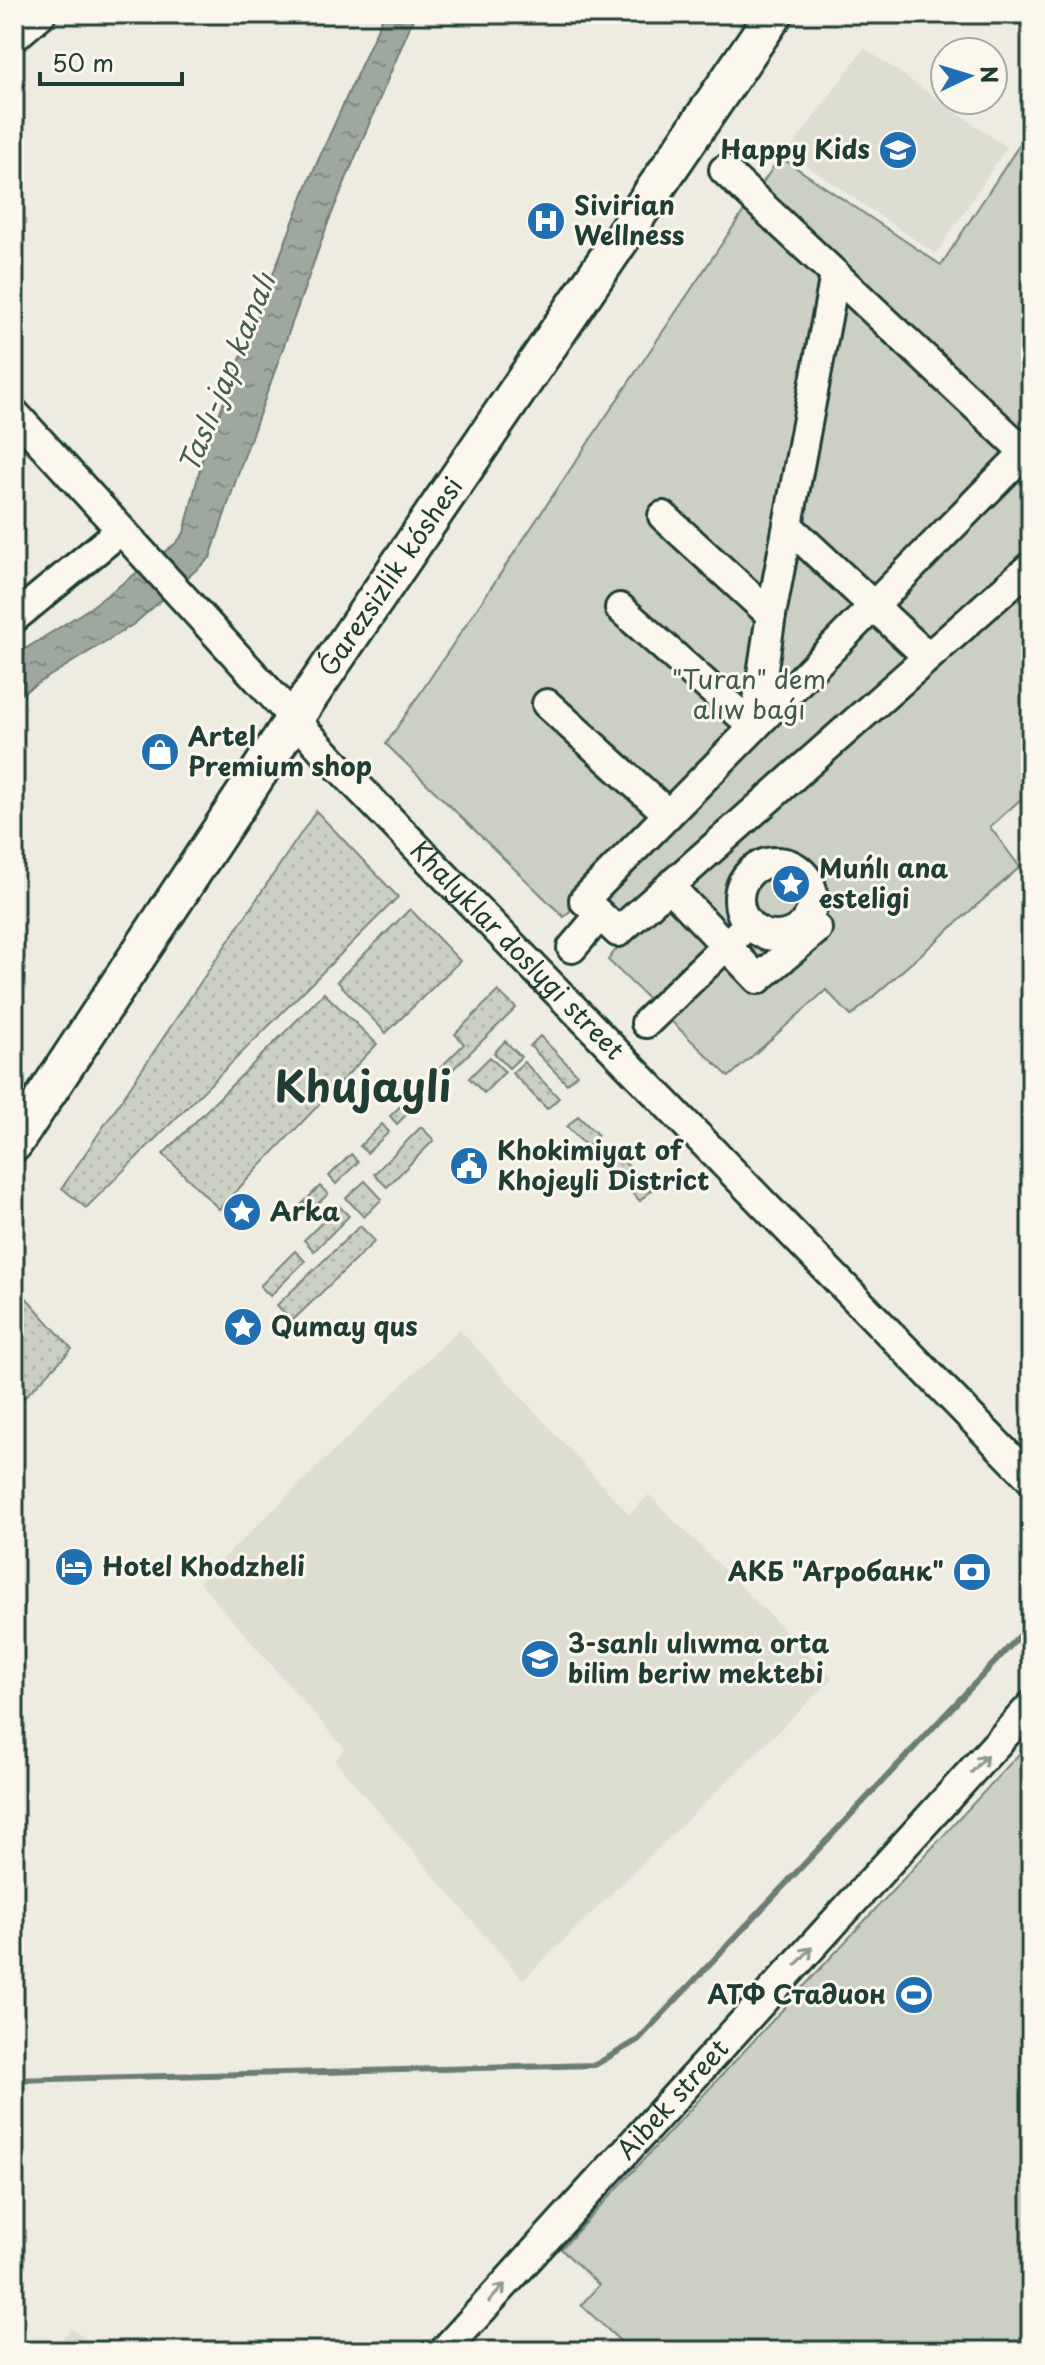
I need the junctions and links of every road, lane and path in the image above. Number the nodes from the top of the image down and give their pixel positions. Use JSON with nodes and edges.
{"nodes":[{"id":1,"x":41,"y":14,"type":"edge"},
{"id":2,"x":774,"y":14,"type":"edge"},
{"id":3,"x":14,"y":37,"type":"edge"},
{"id":4,"x":724,"y":170,"type":"dead end"},
{"id":5,"x":835,"y":275,"type":"junction"},
{"id":6,"x":14,"y":413,"type":"edge"},
{"id":7,"x":1028,"y":455,"type":"edge"},
{"id":8,"x":663,"y":516,"type":"dead end"},
{"id":9,"x":788,"y":526,"type":"junction"},
{"id":10,"x":121,"y":530,"type":"junction"},
{"id":11,"x":1031,"y":566,"type":"edge"},
{"id":12,"x":874,"y":606,"type":"junction"},
{"id":13,"x":620,"y":608,"type":"dead end"},
{"id":14,"x":771,"y":615,"type":"junction"},
{"id":15,"x":14,"y":618,"type":"edge"},
{"id":16,"x":928,"y":657,"type":"junction"},
{"id":17,"x":547,"y":704,"type":"dead end"},
{"id":18,"x":294,"y":719,"type":"junction"},
{"id":19,"x":754,"y":727,"type":"junction"},
{"id":20,"x":668,"y":814,"type":"junction"},
{"id":21,"x":670,"y":887,"type":"junction"},
{"id":22,"x":600,"y":915,"type":"junction"},
{"id":23,"x":748,"y":924,"type":"junction"},
{"id":24,"x":812,"y":928,"type":"junction"},
{"id":25,"x":572,"y":948,"type":"dead end"},
{"id":26,"x":646,"y":1023,"type":"dead end"},
{"id":27,"x":14,"y":1143,"type":"edge"},
{"id":28,"x":1031,"y":1479,"type":"edge"},
{"id":29,"x":1031,"y":1706,"type":"edge"},
{"id":30,"x":444,"y":2351,"type":"edge"}],
"edges":[{"from":1,"to":3,"type":"street"},
{"from":2,"to":18,"type":"main road","name":"Ǵarezsizlik kóshesi"},
{"from":4,"to":5,"type":"street"},
{"from":5,"to":7,"type":"street"},
{"from":5,"to":9,"type":"street"},
{"from":6,"to":10,"type":"street","name":"Khalyklar doslygi street"},
{"from":7,"to":12,"type":"street"},
{"from":8,"to":14,"type":"street"},
{"from":9,"to":12,"type":"street"},
{"from":9,"to":14,"type":"street"},
{"from":10,"to":15,"type":"street"},
{"from":10,"to":18,"type":"street","name":"Khalyklar doslygi street"},
{"from":11,"to":16,"type":"street"},
{"from":12,"to":16,"type":"street"},
{"from":12,"to":19,"type":"street"},
{"from":13,"to":19,"type":"street"},
{"from":14,"to":19,"type":"street"},
{"from":16,"to":21,"type":"street"},
{"from":17,"to":20,"type":"street"},
{"from":18,"to":27,"type":"main road","name":"Ǵarezsizlik kóshesi"},
{"from":18,"to":28,"type":"street","name":"Khalyklar doslygi street"},
{"from":19,"to":20,"type":"street"},
{"from":20,"to":22,"type":"street"},
{"from":21,"to":22,"type":"street"},
{"from":21,"to":24,"type":"street"},
{"from":22,"to":25,"type":"street"},
{"from":23,"to":24,"type":"street"},
{"from":23,"to":24,"type":"street"},
{"from":23,"to":26,"type":"street"},
{"from":30,"to":29,"type":"street","name":"Aibek street","one_way":true}]}
